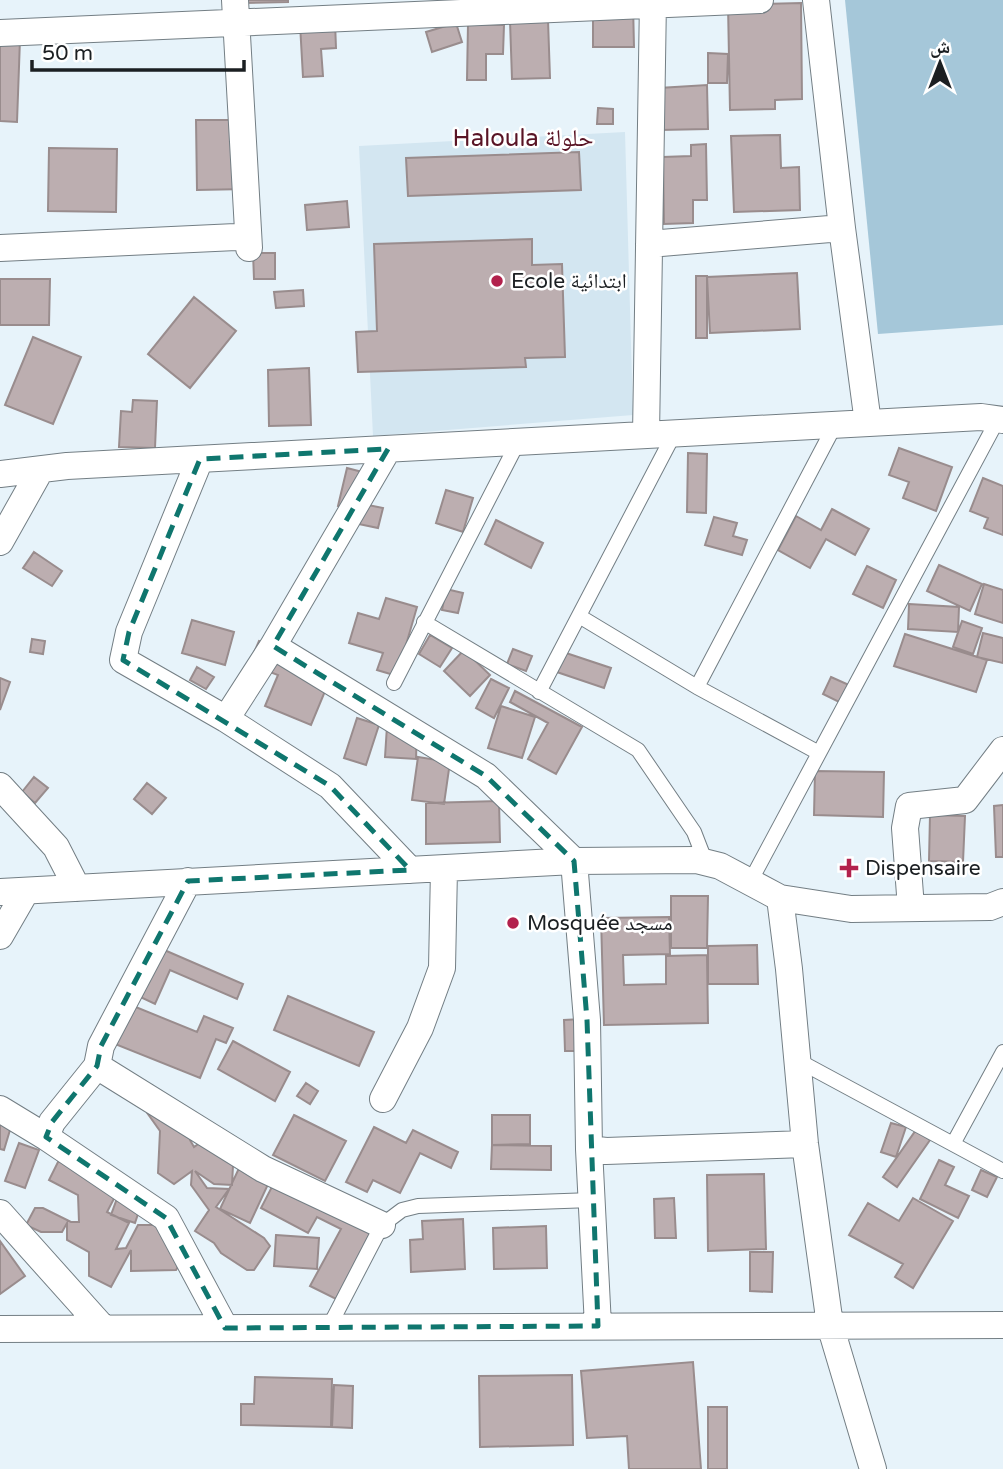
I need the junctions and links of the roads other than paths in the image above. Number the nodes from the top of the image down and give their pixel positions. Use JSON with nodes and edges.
{"nodes":[{"id":1,"x":760,"y":0,"type":"edge"},
{"id":2,"x":816,"y":0,"type":"edge"},
{"id":3,"x":653,"y":3,"type":"edge"},
{"id":4,"x":234,"y":12,"type":"edge"},
{"id":5,"x":0,"y":33,"type":"edge"},
{"id":6,"x":842,"y":228,"type":"junction"},
{"id":7,"x":649,"y":244,"type":"junction"},
{"id":8,"x":0,"y":248,"type":"edge"},
{"id":9,"x":1000,"y":419,"type":"edge"},
{"id":10,"x":868,"y":423,"type":"junction"},
{"id":11,"x":835,"y":425,"type":"junction"},
{"id":12,"x":674,"y":434,"type":"junction"},
{"id":13,"x":646,"y":435,"type":"junction"},
{"id":14,"x":518,"y":442,"type":"junction"},
{"id":15,"x":388,"y":449,"type":"junction"},
{"id":16,"x":200,"y":459,"type":"junction"},
{"id":17,"x":41,"y":469,"type":"junction"},
{"id":18,"x":0,"y":474,"type":"edge"},
{"id":19,"x":0,"y":542,"type":"edge"},
{"id":20,"x":579,"y":616,"type":"junction"},
{"id":21,"x":424,"y":622,"type":"junction"},
{"id":22,"x":273,"y":646,"type":"junction"},
{"id":23,"x":394,"y":683,"type":"dead end"},
{"id":24,"x":697,"y":687,"type":"junction"},
{"id":25,"x":539,"y":692,"type":"junction"},
{"id":26,"x":226,"y":719,"type":"junction"},
{"id":27,"x":1003,"y":750,"type":"edge"},
{"id":28,"x":819,"y":753,"type":"junction"},
{"id":29,"x":0,"y":786,"type":"edge"},
{"id":30,"x":574,"y":861,"type":"junction"},
{"id":31,"x":706,"y":863,"type":"junction"},
{"id":32,"x":443,"y":869,"type":"junction"},
{"id":33,"x":410,"y":870,"type":"junction"},
{"id":34,"x":188,"y":881,"type":"junction"},
{"id":35,"x":751,"y":882,"type":"junction"},
{"id":36,"x":78,"y":888,"type":"junction"},
{"id":37,"x":26,"y":891,"type":"junction"},
{"id":38,"x":0,"y":892,"type":"edge"},
{"id":39,"x":780,"y":898,"type":"junction"},
{"id":40,"x":1003,"y":902,"type":"edge"},
{"id":41,"x":911,"y":908,"type":"junction"},
{"id":42,"x":0,"y":936,"type":"edge"},
{"id":43,"x":1003,"y":1052,"type":"edge"},
{"id":44,"x":797,"y":1060,"type":"junction"},
{"id":45,"x":97,"y":1066,"type":"junction"},
{"id":46,"x":383,"y":1099,"type":"dead end"},
{"id":47,"x":0,"y":1109,"type":"edge"},
{"id":48,"x":46,"y":1137,"type":"junction"},
{"id":49,"x":805,"y":1144,"type":"junction"},
{"id":50,"x":953,"y":1144,"type":"junction"},
{"id":51,"x":589,"y":1149,"type":"junction"},
{"id":52,"x":1003,"y":1171,"type":"edge"},
{"id":53,"x":592,"y":1200,"type":"junction"},
{"id":54,"x":0,"y":1213,"type":"edge"},
{"id":55,"x":382,"y":1225,"type":"junction"},
{"id":56,"x":830,"y":1325,"type":"junction"},
{"id":57,"x":1003,"y":1325,"type":"edge"},
{"id":58,"x":598,"y":1326,"type":"junction"},
{"id":59,"x":329,"y":1327,"type":"junction"},
{"id":60,"x":103,"y":1328,"type":"junction"},
{"id":61,"x":225,"y":1328,"type":"junction"},
{"id":62,"x":0,"y":1329,"type":"edge"},
{"id":63,"x":873,"y":1469,"type":"edge"}],
"edges":[{"from":1,"to":3,"type":"street"},
{"from":2,"to":6,"type":"street"},
{"from":3,"to":4,"type":"street"},
{"from":3,"to":7,"type":"street"},
{"from":4,"to":5,"type":"street"},
{"from":4,"to":8,"type":"street"},
{"from":6,"to":7,"type":"street"},
{"from":6,"to":10,"type":"street"},
{"from":7,"to":13,"type":"street"},
{"from":9,"to":10,"type":"street"},
{"from":9,"to":28,"type":"lane"},
{"from":10,"to":11,"type":"street"},
{"from":11,"to":12,"type":"street"},
{"from":11,"to":24,"type":"lane"},
{"from":12,"to":13,"type":"street"},
{"from":12,"to":20,"type":"lane"},
{"from":13,"to":14,"type":"street"},
{"from":14,"to":15,"type":"street"},
{"from":14,"to":21,"type":"lane"},
{"from":15,"to":16,"type":"street"},
{"from":15,"to":22,"type":"street"},
{"from":16,"to":17,"type":"street"},
{"from":16,"to":26,"type":"street"},
{"from":17,"to":18,"type":"street"},
{"from":17,"to":19,"type":"street"},
{"from":20,"to":24,"type":"lane"},
{"from":20,"to":25,"type":"lane"},
{"from":21,"to":23,"type":"lane"},
{"from":21,"to":25,"type":"lane"},
{"from":22,"to":26,"type":"street"},
{"from":22,"to":30,"type":"street"},
{"from":24,"to":28,"type":"lane"},
{"from":25,"to":31,"type":"lane"},
{"from":26,"to":33,"type":"street"},
{"from":27,"to":41,"type":"street"},
{"from":28,"to":35,"type":"lane"},
{"from":29,"to":36,"type":"street"},
{"from":30,"to":31,"type":"street"},
{"from":30,"to":32,"type":"street"},
{"from":30,"to":51,"type":"street"},
{"from":31,"to":35,"type":"street"},
{"from":32,"to":33,"type":"street"},
{"from":32,"to":46,"type":"street"},
{"from":33,"to":34,"type":"street"},
{"from":34,"to":36,"type":"street"},
{"from":34,"to":45,"type":"street"},
{"from":35,"to":39,"type":"street"},
{"from":36,"to":37,"type":"street"},
{"from":37,"to":38,"type":"street"},
{"from":37,"to":42,"type":"street"},
{"from":39,"to":41,"type":"street"},
{"from":39,"to":44,"type":"street"},
{"from":40,"to":41,"type":"street"},
{"from":43,"to":50,"type":"lane"},
{"from":44,"to":49,"type":"street"},
{"from":44,"to":50,"type":"lane"},
{"from":45,"to":48,"type":"street"},
{"from":45,"to":55,"type":"street"},
{"from":47,"to":48,"type":"street"},
{"from":48,"to":61,"type":"street"},
{"from":49,"to":51,"type":"street"},
{"from":49,"to":56,"type":"street"},
{"from":50,"to":52,"type":"lane"},
{"from":51,"to":53,"type":"street"},
{"from":53,"to":55,"type":"lane"},
{"from":53,"to":58,"type":"street"},
{"from":54,"to":60,"type":"street"},
{"from":55,"to":59,"type":"lane"},
{"from":56,"to":57,"type":"street"},
{"from":56,"to":58,"type":"street"},
{"from":56,"to":63,"type":"street"},
{"from":58,"to":59,"type":"street"},
{"from":59,"to":61,"type":"street"},
{"from":60,"to":61,"type":"street"},
{"from":60,"to":62,"type":"street"}]}
